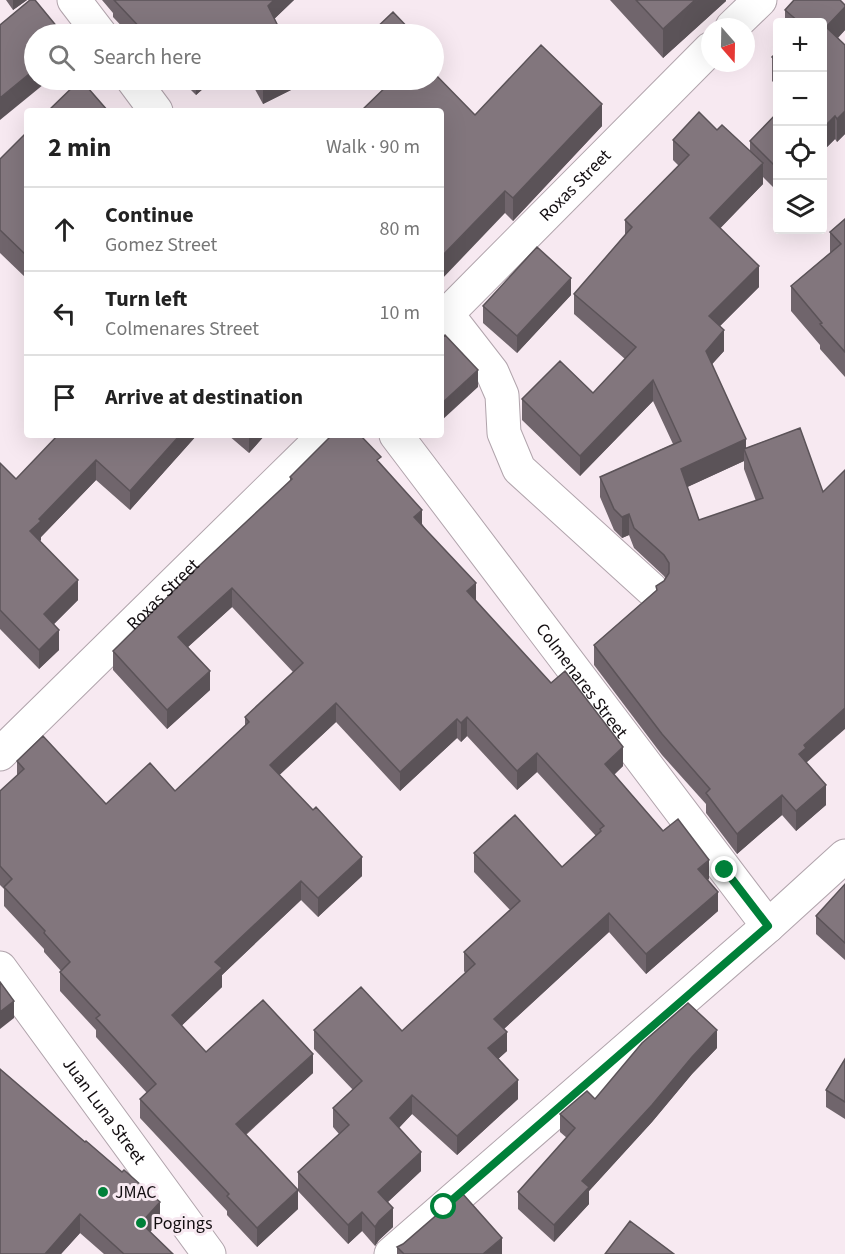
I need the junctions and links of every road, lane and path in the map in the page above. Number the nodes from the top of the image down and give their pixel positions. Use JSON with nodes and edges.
{"nodes":[{"id":1,"x":74,"y":0,"type":"edge"},
{"id":2,"x":760,"y":0,"type":"edge"},
{"id":3,"x":741,"y":18,"type":"edge"},
{"id":4,"x":92,"y":24,"type":"edge"},
{"id":5,"x":701,"y":58,"type":"edge"},
{"id":6,"x":140,"y":90,"type":"edge"},
{"id":7,"x":154,"y":108,"type":"edge"},
{"id":8,"x":444,"y":317,"type":"edge"},
{"id":9,"x":322,"y":438,"type":"edge"},
{"id":10,"x":398,"y":438,"type":"edge"},
{"id":11,"x":651,"y":589,"type":"dead end"},
{"id":12,"x":0,"y":754,"type":"edge"},
{"id":13,"x":845,"y":856,"type":"edge"},
{"id":14,"x":768,"y":926,"type":"junction"},
{"id":15,"x":0,"y":968,"type":"edge"},
{"id":16,"x":209,"y":1254,"type":"edge"},
{"id":17,"x":391,"y":1254,"type":"edge"}],
"edges":[{"from":1,"to":4,"type":"street"},
{"from":2,"to":3,"type":"street"},
{"from":5,"to":8,"type":"street","name":"Roxas Street"},
{"from":6,"to":7,"type":"street"},
{"from":8,"to":11,"type":"street"},
{"from":9,"to":12,"type":"street","name":"Roxas Street"},
{"from":10,"to":14,"type":"street","name":"Colmenares Street"},
{"from":13,"to":14,"type":"street"},
{"from":14,"to":17,"type":"street"},
{"from":15,"to":16,"type":"street","name":"Juan Luna Street"}]}
